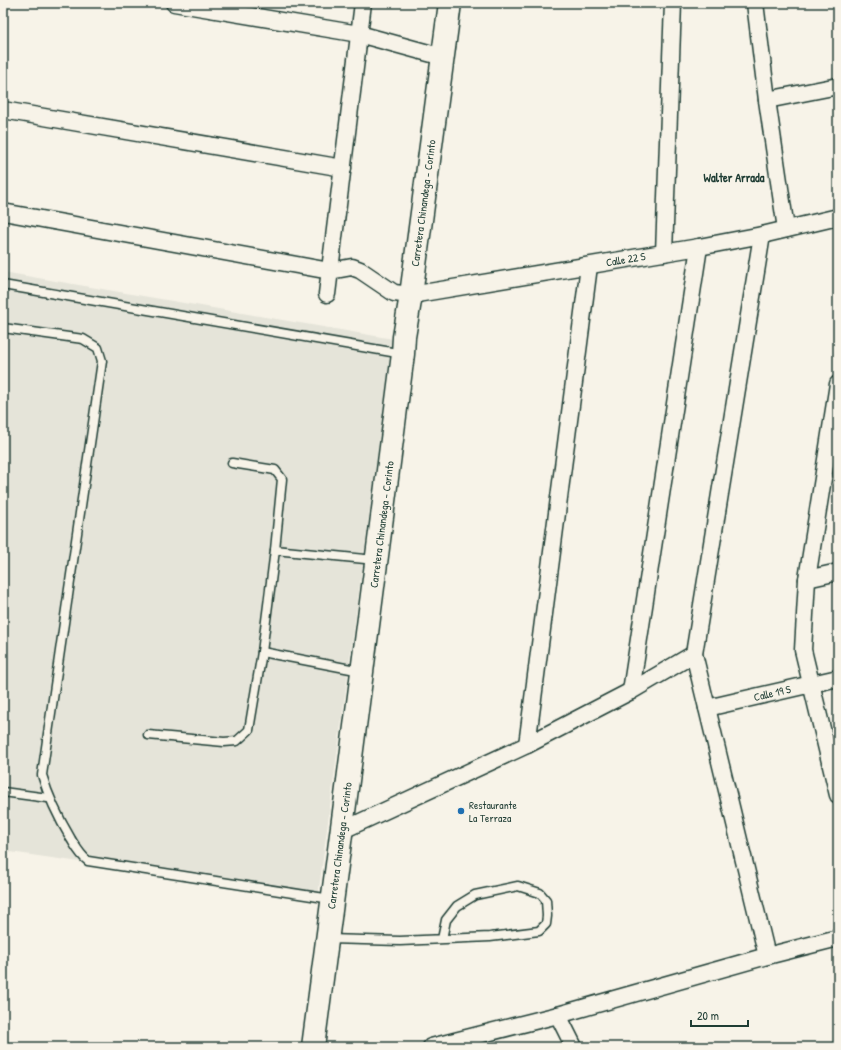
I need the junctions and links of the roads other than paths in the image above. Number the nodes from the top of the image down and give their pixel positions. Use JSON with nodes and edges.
{"nodes":[{"id":1,"x":174,"y":3,"type":"edge"},
{"id":2,"x":364,"y":3,"type":"edge"},
{"id":3,"x":450,"y":3,"type":"edge"},
{"id":4,"x":673,"y":3,"type":"edge"},
{"id":5,"x":755,"y":3,"type":"edge"},
{"id":6,"x":360,"y":34,"type":"junction"},
{"id":7,"x":443,"y":57,"type":"junction"},
{"id":8,"x":838,"y":86,"type":"edge"},
{"id":9,"x":767,"y":100,"type":"junction"},
{"id":10,"x":3,"y":110,"type":"edge"},
{"id":11,"x":343,"y":168,"type":"junction"},
{"id":12,"x":3,"y":212,"type":"edge"},
{"id":13,"x":838,"y":217,"type":"edge"},
{"id":14,"x":786,"y":229,"type":"junction"},
{"id":15,"x":762,"y":235,"type":"junction"},
{"id":16,"x":699,"y":247,"type":"junction"},
{"id":17,"x":664,"y":253,"type":"junction"},
{"id":18,"x":589,"y":266,"type":"junction"},
{"id":19,"x":330,"y":271,"type":"junction"},
{"id":20,"x":3,"y":285,"type":"edge"},
{"id":21,"x":328,"y":294,"type":"dead end"},
{"id":22,"x":411,"y":295,"type":"junction"},
{"id":23,"x":3,"y":328,"type":"edge"},
{"id":24,"x":404,"y":354,"type":"junction"},
{"id":25,"x":838,"y":384,"type":"edge"},
{"id":26,"x":232,"y":463,"type":"dead end"},
{"id":27,"x":831,"y":466,"type":"edge"},
{"id":28,"x":275,"y":550,"type":"junction"},
{"id":29,"x":378,"y":560,"type":"junction"},
{"id":30,"x":838,"y":572,"type":"edge"},
{"id":31,"x":807,"y":579,"type":"junction"},
{"id":32,"x":262,"y":652,"type":"junction"},
{"id":33,"x":694,"y":654,"type":"junction"},
{"id":34,"x":363,"y":672,"type":"junction"},
{"id":35,"x":838,"y":678,"type":"edge"},
{"id":36,"x":811,"y":684,"type":"junction"},
{"id":37,"x":631,"y":691,"type":"junction"},
{"id":38,"x":707,"y":708,"type":"junction"},
{"id":39,"x":148,"y":735,"type":"dead end"},
{"id":40,"x":527,"y":745,"type":"junction"},
{"id":41,"x":3,"y":792,"type":"edge"},
{"id":42,"x":838,"y":792,"type":"edge"},
{"id":43,"x":48,"y":798,"type":"junction"},
{"id":44,"x":341,"y":831,"type":"junction"},
{"id":45,"x":332,"y":899,"type":"junction"},
{"id":46,"x":838,"y":938,"type":"edge"},
{"id":47,"x":327,"y":939,"type":"junction"},
{"id":48,"x":442,"y":939,"type":"junction"},
{"id":49,"x":767,"y":956,"type":"junction"},
{"id":50,"x":558,"y":1015,"type":"junction"},
{"id":51,"x":313,"y":1047,"type":"edge"},
{"id":52,"x":430,"y":1047,"type":"edge"},
{"id":53,"x":574,"y":1047,"type":"edge"}],
"edges":[{"from":1,"to":6,"type":"street"},
{"from":2,"to":6,"type":"street"},
{"from":3,"to":7,"type":"highway","name":"Carretera Chinandega - Corinto"},
{"from":4,"to":17,"type":"street"},
{"from":5,"to":9,"type":"street"},
{"from":6,"to":7,"type":"street"},
{"from":6,"to":11,"type":"street"},
{"from":7,"to":22,"type":"highway","name":"Carretera Chinandega - Corinto"},
{"from":8,"to":9,"type":"street"},
{"from":9,"to":14,"type":"street"},
{"from":10,"to":11,"type":"street"},
{"from":11,"to":19,"type":"street"},
{"from":12,"to":19,"type":"street"},
{"from":13,"to":14,"type":"street","name":"Calle 22 S"},
{"from":14,"to":15,"type":"street","name":"Calle 22 S"},
{"from":15,"to":16,"type":"street","name":"Calle 22 S"},
{"from":15,"to":33,"type":"street"},
{"from":16,"to":17,"type":"street","name":"Calle 22 S"},
{"from":16,"to":37,"type":"street"},
{"from":17,"to":18,"type":"street","name":"Calle 22 S"},
{"from":18,"to":22,"type":"street","name":"Calle 22 S"},
{"from":18,"to":40,"type":"street"},
{"from":19,"to":21,"type":"street"},
{"from":19,"to":22,"type":"street","name":"Calle 22 S"},
{"from":20,"to":24,"type":"lane"},
{"from":22,"to":24,"type":"highway","name":"Carretera Chinandega - Corinto"},
{"from":23,"to":43,"type":"lane"},
{"from":24,"to":29,"type":"highway","name":"Carretera Chinandega - Corinto"},
{"from":25,"to":27,"type":"street"},
{"from":26,"to":28,"type":"lane"},
{"from":27,"to":31,"type":"street"},
{"from":28,"to":29,"type":"lane"},
{"from":28,"to":32,"type":"lane"},
{"from":29,"to":34,"type":"highway","name":"Carretera Chinandega - Corinto"},
{"from":30,"to":31,"type":"street"},
{"from":31,"to":36,"type":"street"},
{"from":32,"to":34,"type":"lane"},
{"from":32,"to":39,"type":"lane"},
{"from":33,"to":37,"type":"street"},
{"from":33,"to":38,"type":"street"},
{"from":34,"to":44,"type":"highway","name":"Carretera Chinandega - Corinto"},
{"from":35,"to":36,"type":"street","name":"Calle 19 S"},
{"from":36,"to":38,"type":"street","name":"Calle 19 S"},
{"from":36,"to":42,"type":"street"},
{"from":37,"to":40,"type":"street"},
{"from":38,"to":49,"type":"street"},
{"from":40,"to":44,"type":"street"},
{"from":41,"to":43,"type":"lane"},
{"from":43,"to":45,"type":"lane"},
{"from":44,"to":45,"type":"highway","name":"Carretera Chinandega - Corinto"},
{"from":45,"to":47,"type":"highway","name":"Carretera Chinandega - Corinto"},
{"from":46,"to":49,"type":"street"},
{"from":47,"to":48,"type":"lane"},
{"from":47,"to":51,"type":"highway","name":"Carretera Chinandega - Corinto"},
{"from":48,"to":48,"type":"lane"},
{"from":49,"to":50,"type":"street"},
{"from":50,"to":52,"type":"street"},
{"from":50,"to":53,"type":"street"}]}
